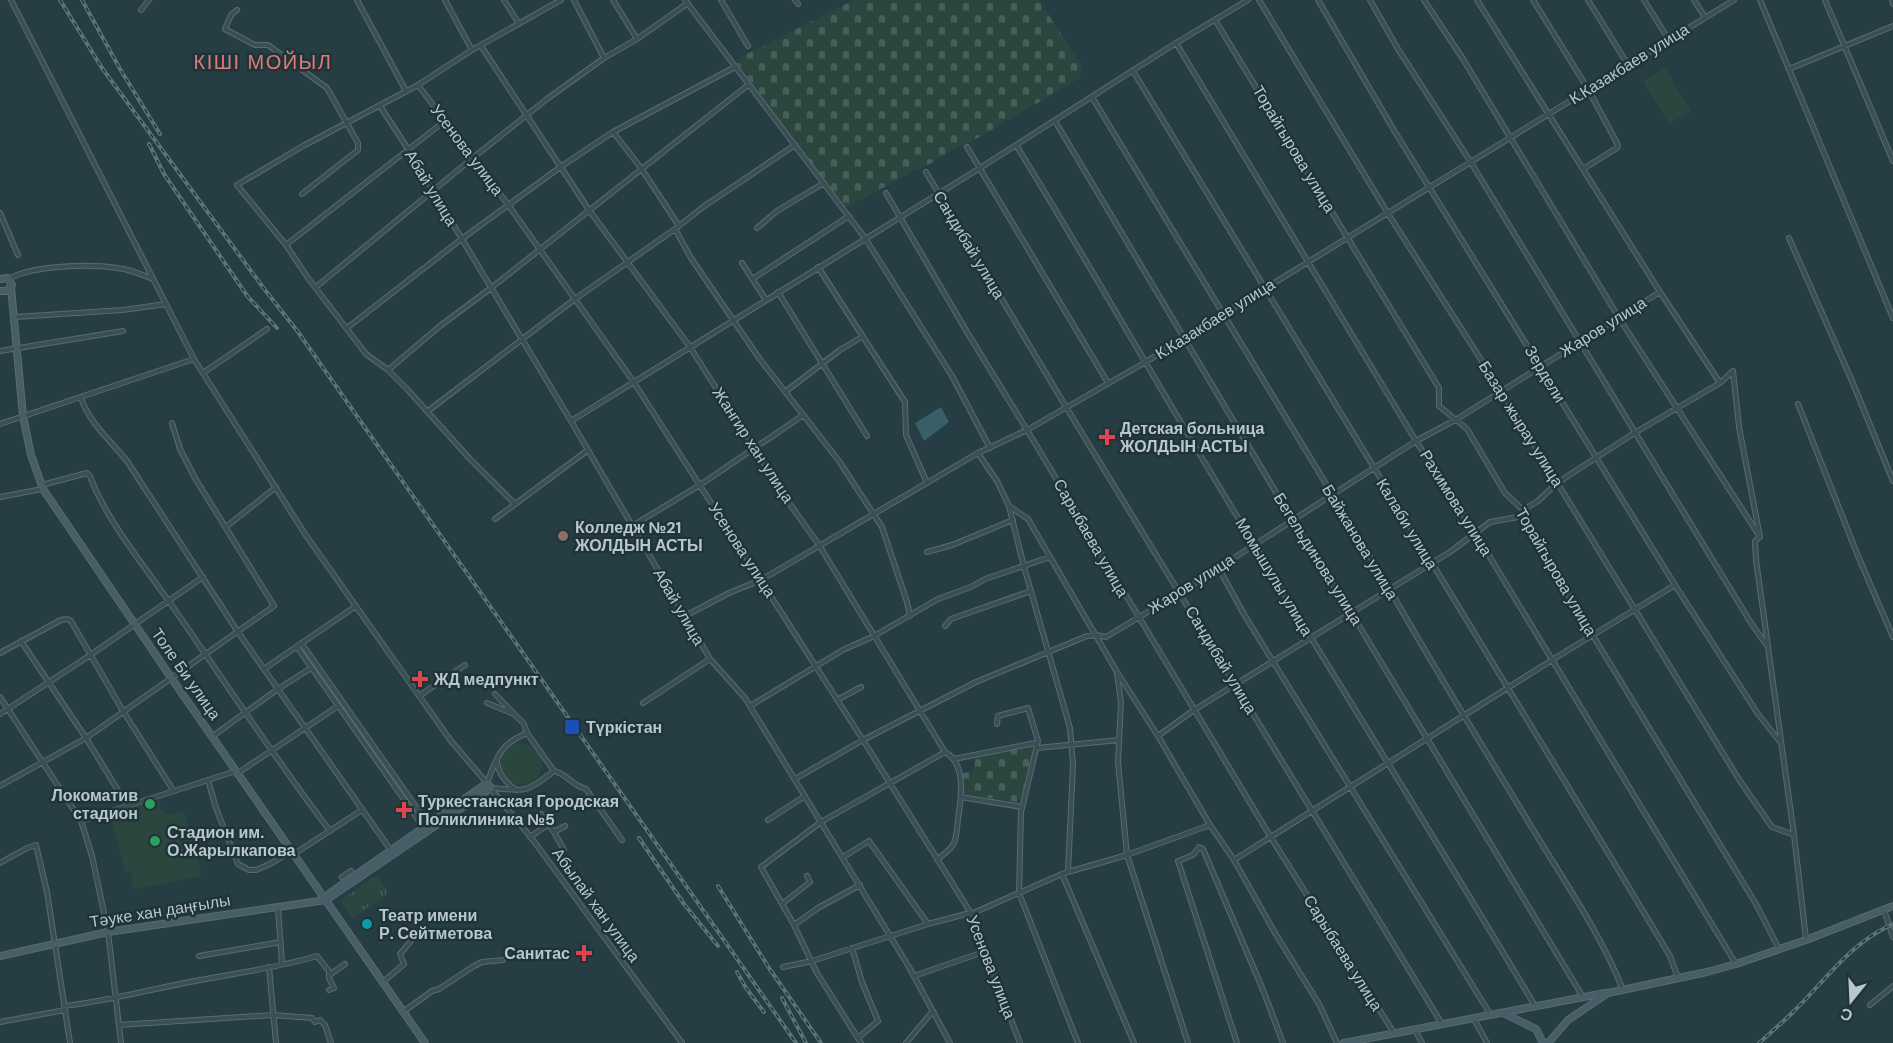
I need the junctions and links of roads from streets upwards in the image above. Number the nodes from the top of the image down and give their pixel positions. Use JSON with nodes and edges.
{"nodes":[{"id":1,"x":11,"y":0,"type":"edge"},
{"id":2,"x":149,"y":0,"type":"edge"},
{"id":3,"x":357,"y":0,"type":"edge"},
{"id":4,"x":445,"y":0,"type":"edge"},
{"id":5,"x":504,"y":0,"type":"edge"},
{"id":6,"x":560,"y":0,"type":"edge"},
{"id":7,"x":574,"y":0,"type":"edge"},
{"id":8,"x":613,"y":0,"type":"edge"},
{"id":9,"x":721,"y":0,"type":"edge"},
{"id":10,"x":1248,"y":0,"type":"edge"},
{"id":11,"x":1259,"y":0,"type":"edge"},
{"id":12,"x":1318,"y":0,"type":"edge"},
{"id":13,"x":1370,"y":0,"type":"edge"},
{"id":14,"x":1424,"y":0,"type":"edge"},
{"id":15,"x":1477,"y":0,"type":"edge"},
{"id":16,"x":1533,"y":0,"type":"edge"},
{"id":17,"x":1588,"y":0,"type":"edge"},
{"id":18,"x":1644,"y":0,"type":"edge"},
{"id":19,"x":1694,"y":0,"type":"edge"},
{"id":20,"x":1734,"y":0,"type":"edge"},
{"id":21,"x":1760,"y":0,"type":"edge"},
{"id":22,"x":1825,"y":0,"type":"edge"},
{"id":23,"x":686,"y":2,"type":"edge"},
{"id":24,"x":141,"y":10,"type":"dead end"},
{"id":25,"x":237,"y":10,"type":"dead end"},
{"id":26,"x":1705,"y":17,"type":"junction"},
{"id":27,"x":1215,"y":20,"type":"junction"},
{"id":28,"x":519,"y":24,"type":"junction"},
{"id":29,"x":1893,"y":26,"type":"edge"},
{"id":30,"x":637,"y":39,"type":"junction"},
{"id":31,"x":1669,"y":40,"type":"junction"},
{"id":32,"x":1176,"y":43,"type":"junction"},
{"id":33,"x":481,"y":46,"type":"junction"},
{"id":34,"x":748,"y":46,"type":"dead end"},
{"id":35,"x":1844,"y":46,"type":"junction"},
{"id":36,"x":472,"y":50,"type":"junction"},
{"id":37,"x":604,"y":58,"type":"junction"},
{"id":38,"x":1628,"y":65,"type":"junction"},
{"id":39,"x":735,"y":67,"type":"junction"},
{"id":40,"x":1789,"y":69,"type":"junction"},
{"id":41,"x":1133,"y":71,"type":"junction"},
{"id":42,"x":418,"y":85,"type":"junction"},
{"id":43,"x":748,"y":85,"type":"junction"},
{"id":44,"x":1587,"y":89,"type":"junction"},
{"id":45,"x":406,"y":91,"type":"junction"},
{"id":46,"x":1092,"y":97,"type":"junction"},
{"id":47,"x":380,"y":106,"type":"junction"},
{"id":48,"x":1549,"y":114,"type":"junction"},
{"id":49,"x":526,"y":117,"type":"junction"},
{"id":50,"x":446,"y":120,"type":"junction"},
{"id":51,"x":1055,"y":121,"type":"junction"},
{"id":52,"x":346,"y":123,"type":"junction"},
{"id":53,"x":614,"y":132,"type":"junction"},
{"id":54,"x":1510,"y":139,"type":"junction"},
{"id":55,"x":795,"y":145,"type":"junction"},
{"id":56,"x":1016,"y":145,"type":"junction"},
{"id":57,"x":967,"y":147,"type":"dead end"},
{"id":58,"x":408,"y":149,"type":"junction"},
{"id":59,"x":474,"y":157,"type":"junction"},
{"id":60,"x":1470,"y":161,"type":"junction"},
{"id":61,"x":1893,"y":161,"type":"edge"},
{"id":62,"x":560,"y":168,"type":"junction"},
{"id":63,"x":641,"y":168,"type":"junction"},
{"id":64,"x":980,"y":168,"type":"junction"},
{"id":65,"x":1583,"y":168,"type":"junction"},
{"id":66,"x":926,"y":172,"type":"dead end"},
{"id":67,"x":824,"y":183,"type":"junction"},
{"id":68,"x":1430,"y":186,"type":"junction"},
{"id":69,"x":433,"y":191,"type":"junction"},
{"id":70,"x":886,"y":193,"type":"dead end"},
{"id":71,"x":302,"y":194,"type":"dead end"},
{"id":72,"x":938,"y":194,"type":"junction"},
{"id":73,"x":509,"y":206,"type":"junction"},
{"id":74,"x":589,"y":210,"type":"junction"},
{"id":75,"x":1388,"y":212,"type":"junction"},
{"id":76,"x":0,"y":213,"type":"edge"},
{"id":77,"x":849,"y":216,"type":"junction"},
{"id":78,"x":900,"y":217,"type":"junction"},
{"id":79,"x":677,"y":228,"type":"junction"},
{"id":80,"x":757,"y":228,"type":"dead end"},
{"id":81,"x":1348,"y":237,"type":"junction"},
{"id":82,"x":866,"y":238,"type":"junction"},
{"id":83,"x":1790,"y":238,"type":"dead end"},
{"id":84,"x":462,"y":239,"type":"junction"},
{"id":85,"x":286,"y":245,"type":"junction"},
{"id":86,"x":540,"y":249,"type":"junction"},
{"id":87,"x":18,"y":255,"type":"dead end"},
{"id":88,"x":628,"y":261,"type":"junction"},
{"id":89,"x":1310,"y":261,"type":"junction"},
{"id":90,"x":742,"y":263,"type":"dead end"},
{"id":91,"x":818,"y":267,"type":"junction"},
{"id":92,"x":754,"y":278,"type":"junction"},
{"id":93,"x":0,"y":279,"type":"edge"},
{"id":94,"x":9,"y":279,"type":"junction"},
{"id":95,"x":153,"y":279,"type":"junction"},
{"id":96,"x":11,"y":287,"type":"junction"},
{"id":97,"x":316,"y":287,"type":"junction"},
{"id":98,"x":491,"y":288,"type":"junction"},
{"id":99,"x":1265,"y":288,"type":"junction"},
{"id":100,"x":0,"y":291,"type":"edge"},
{"id":101,"x":778,"y":292,"type":"junction"},
{"id":102,"x":1660,"y":292,"type":"junction"},
{"id":103,"x":575,"y":299,"type":"junction"},
{"id":104,"x":766,"y":300,"type":"junction"},
{"id":105,"x":166,"y":304,"type":"junction"},
{"id":106,"x":1222,"y":313,"type":"junction"},
{"id":107,"x":15,"y":317,"type":"junction"},
{"id":108,"x":1619,"y":318,"type":"junction"},
{"id":109,"x":1893,"y":318,"type":"edge"},
{"id":110,"x":734,"y":319,"type":"junction"},
{"id":111,"x":347,"y":328,"type":"junction"},
{"id":112,"x":267,"y":329,"type":"dead end"},
{"id":113,"x":123,"y":331,"type":"dead end"},
{"id":114,"x":862,"y":336,"type":"junction"},
{"id":115,"x":1184,"y":338,"type":"junction"},
{"id":116,"x":523,"y":340,"type":"junction"},
{"id":117,"x":1580,"y":342,"type":"junction"},
{"id":118,"x":18,"y":347,"type":"junction"},
{"id":119,"x":690,"y":347,"type":"junction"},
{"id":120,"x":0,"y":351,"type":"edge"},
{"id":121,"x":194,"y":359,"type":"junction"},
{"id":122,"x":1144,"y":363,"type":"junction"},
{"id":123,"x":823,"y":365,"type":"junction"},
{"id":124,"x":1540,"y":367,"type":"junction"},
{"id":125,"x":388,"y":370,"type":"junction"},
{"id":126,"x":203,"y":373,"type":"junction"},
{"id":127,"x":633,"y":381,"type":"junction"},
{"id":128,"x":1108,"y":383,"type":"junction"},
{"id":129,"x":1720,"y":383,"type":"junction"},
{"id":130,"x":1501,"y":390,"type":"junction"},
{"id":131,"x":785,"y":392,"type":"junction"},
{"id":132,"x":81,"y":398,"type":"junction"},
{"id":133,"x":1798,"y":404,"type":"dead end"},
{"id":134,"x":1066,"y":407,"type":"junction"},
{"id":135,"x":1678,"y":408,"type":"junction"},
{"id":136,"x":428,"y":411,"type":"junction"},
{"id":137,"x":23,"y":416,"type":"junction"},
{"id":138,"x":802,"y":416,"type":"junction"},
{"id":139,"x":1457,"y":419,"type":"junction"},
{"id":140,"x":571,"y":421,"type":"junction"},
{"id":141,"x":172,"y":423,"type":"dead end"},
{"id":142,"x":0,"y":424,"type":"edge"},
{"id":143,"x":1027,"y":430,"type":"junction"},
{"id":144,"x":1636,"y":432,"type":"junction"},
{"id":145,"x":867,"y":436,"type":"dead end"},
{"id":146,"x":1416,"y":441,"type":"junction"},
{"id":147,"x":990,"y":448,"type":"junction"},
{"id":148,"x":754,"y":449,"type":"junction"},
{"id":149,"x":588,"y":450,"type":"junction"},
{"id":150,"x":978,"y":453,"type":"junction"},
{"id":151,"x":1596,"y":458,"type":"junction"},
{"id":152,"x":1374,"y":469,"type":"junction"},
{"id":153,"x":1893,"y":482,"type":"edge"},
{"id":154,"x":927,"y":483,"type":"junction"},
{"id":155,"x":1557,"y":483,"type":"junction"},
{"id":156,"x":700,"y":485,"type":"junction"},
{"id":157,"x":42,"y":487,"type":"junction"},
{"id":158,"x":276,"y":487,"type":"junction"},
{"id":159,"x":1332,"y":496,"type":"junction"},
{"id":160,"x":0,"y":497,"type":"edge"},
{"id":161,"x":515,"y":504,"type":"junction"},
{"id":162,"x":1009,"y":506,"type":"junction"},
{"id":163,"x":1523,"y":510,"type":"junction"},
{"id":164,"x":873,"y":514,"type":"junction"},
{"id":165,"x":1523,"y":516,"type":"junction"},
{"id":166,"x":495,"y":519,"type":"dead end"},
{"id":167,"x":1013,"y":520,"type":"junction"},
{"id":168,"x":1293,"y":520,"type":"junction"},
{"id":169,"x":632,"y":525,"type":"junction"},
{"id":170,"x":225,"y":527,"type":"junction"},
{"id":171,"x":1476,"y":534,"type":"junction"},
{"id":172,"x":1760,"y":537,"type":"junction"},
{"id":173,"x":1254,"y":544,"type":"junction"},
{"id":174,"x":819,"y":545,"type":"junction"},
{"id":175,"x":927,"y":552,"type":"dead end"},
{"id":176,"x":1050,"y":557,"type":"junction"},
{"id":177,"x":1431,"y":562,"type":"junction"},
{"id":178,"x":1024,"y":567,"type":"junction"},
{"id":179,"x":1218,"y":567,"type":"junction"},
{"id":180,"x":203,"y":577,"type":"junction"},
{"id":181,"x":761,"y":580,"type":"junction"},
{"id":182,"x":1675,"y":585,"type":"junction"},
{"id":183,"x":1389,"y":588,"type":"junction"},
{"id":184,"x":1030,"y":591,"type":"junction"},
{"id":185,"x":1181,"y":592,"type":"junction"},
{"id":186,"x":168,"y":600,"type":"junction"},
{"id":187,"x":356,"y":606,"type":"junction"},
{"id":188,"x":1636,"y":610,"type":"junction"},
{"id":189,"x":1350,"y":613,"type":"junction"},
{"id":190,"x":910,"y":615,"type":"junction"},
{"id":191,"x":685,"y":616,"type":"junction"},
{"id":192,"x":1138,"y":618,"type":"junction"},
{"id":193,"x":135,"y":623,"type":"junction"},
{"id":194,"x":945,"y":626,"type":"dead end"},
{"id":195,"x":238,"y":632,"type":"junction"},
{"id":196,"x":1096,"y":635,"type":"junction"},
{"id":197,"x":874,"y":636,"type":"junction"},
{"id":198,"x":1592,"y":637,"type":"junction"},
{"id":199,"x":1893,"y":637,"type":"edge"},
{"id":200,"x":1311,"y":638,"type":"junction"},
{"id":201,"x":21,"y":641,"type":"junction"},
{"id":202,"x":302,"y":644,"type":"junction"},
{"id":203,"x":297,"y":647,"type":"junction"},
{"id":204,"x":1768,"y":647,"type":"junction"},
{"id":205,"x":1047,"y":652,"type":"junction"},
{"id":206,"x":0,"y":653,"type":"edge"},
{"id":207,"x":92,"y":654,"type":"junction"},
{"id":208,"x":205,"y":655,"type":"junction"},
{"id":209,"x":710,"y":659,"type":"junction"},
{"id":210,"x":1552,"y":660,"type":"junction"},
{"id":211,"x":1274,"y":662,"type":"junction"},
{"id":212,"x":465,"y":665,"type":"dead end"},
{"id":213,"x":815,"y":666,"type":"junction"},
{"id":214,"x":311,"y":668,"type":"junction"},
{"id":215,"x":264,"y":669,"type":"junction"},
{"id":216,"x":1117,"y":672,"type":"junction"},
{"id":217,"x":172,"y":679,"type":"junction"},
{"id":218,"x":49,"y":683,"type":"junction"},
{"id":219,"x":1235,"y":685,"type":"junction"},
{"id":220,"x":861,"y":687,"type":"dead end"},
{"id":221,"x":1507,"y":688,"type":"junction"},
{"id":222,"x":278,"y":689,"type":"junction"},
{"id":223,"x":495,"y":694,"type":"dead end"},
{"id":224,"x":419,"y":696,"type":"junction"},
{"id":225,"x":0,"y":698,"type":"edge"},
{"id":226,"x":837,"y":700,"type":"junction"},
{"id":227,"x":487,"y":703,"type":"dead end"},
{"id":228,"x":644,"y":703,"type":"dead end"},
{"id":229,"x":338,"y":706,"type":"junction"},
{"id":230,"x":750,"y":706,"type":"junction"},
{"id":231,"x":7,"y":709,"type":"junction"},
{"id":232,"x":920,"y":710,"type":"junction"},
{"id":233,"x":1194,"y":710,"type":"junction"},
{"id":234,"x":123,"y":711,"type":"junction"},
{"id":235,"x":245,"y":713,"type":"junction"},
{"id":236,"x":0,"y":714,"type":"edge"},
{"id":237,"x":515,"y":714,"type":"junction"},
{"id":238,"x":1464,"y":716,"type":"junction"},
{"id":239,"x":997,"y":724,"type":"dead end"},
{"id":240,"x":304,"y":729,"type":"junction"},
{"id":241,"x":528,"y":733,"type":"junction"},
{"id":242,"x":213,"y":736,"type":"junction"},
{"id":243,"x":1158,"y":736,"type":"junction"},
{"id":244,"x":86,"y":738,"type":"junction"},
{"id":245,"x":863,"y":740,"type":"junction"},
{"id":246,"x":1119,"y":740,"type":"junction"},
{"id":247,"x":1426,"y":740,"type":"junction"},
{"id":248,"x":1781,"y":743,"type":"junction"},
{"id":249,"x":1072,"y":744,"type":"junction"},
{"id":250,"x":1037,"y":748,"type":"junction"},
{"id":251,"x":271,"y":749,"type":"junction"},
{"id":252,"x":945,"y":752,"type":"junction"},
{"id":253,"x":497,"y":756,"type":"junction"},
{"id":254,"x":954,"y":760,"type":"junction"},
{"id":255,"x":43,"y":763,"type":"junction"},
{"id":256,"x":1387,"y":764,"type":"junction"},
{"id":257,"x":554,"y":771,"type":"junction"},
{"id":258,"x":236,"y":772,"type":"junction"},
{"id":259,"x":795,"y":779,"type":"junction"},
{"id":260,"x":208,"y":780,"type":"junction"},
{"id":261,"x":889,"y":783,"type":"junction"},
{"id":262,"x":0,"y":786,"type":"edge"},
{"id":263,"x":489,"y":786,"type":"junction"},
{"id":264,"x":1350,"y":787,"type":"junction"},
{"id":265,"x":173,"y":790,"type":"junction"},
{"id":266,"x":516,"y":790,"type":"junction"},
{"id":267,"x":805,"y":796,"type":"junction"},
{"id":268,"x":961,"y":797,"type":"junction"},
{"id":269,"x":127,"y":805,"type":"junction"},
{"id":270,"x":1022,"y":807,"type":"junction"},
{"id":271,"x":362,"y":810,"type":"junction"},
{"id":272,"x":1313,"y":811,"type":"junction"},
{"id":273,"x":541,"y":814,"type":"dead end"},
{"id":274,"x":768,"y":820,"type":"dead end"},
{"id":275,"x":81,"y":821,"type":"junction"},
{"id":276,"x":821,"y":822,"type":"junction"},
{"id":277,"x":549,"y":824,"type":"junction"},
{"id":278,"x":1210,"y":825,"type":"junction"},
{"id":279,"x":426,"y":826,"type":"junction"},
{"id":280,"x":565,"y":826,"type":"dead end"},
{"id":281,"x":330,"y":831,"type":"junction"},
{"id":282,"x":554,"y":832,"type":"junction"},
{"id":283,"x":1794,"y":835,"type":"junction"},
{"id":284,"x":1270,"y":836,"type":"junction"},
{"id":285,"x":530,"y":837,"type":"junction"},
{"id":286,"x":622,"y":840,"type":"dead end"},
{"id":287,"x":564,"y":850,"type":"dead end"},
{"id":288,"x":293,"y":852,"type":"junction"},
{"id":289,"x":393,"y":853,"type":"junction"},
{"id":290,"x":1127,"y":855,"type":"junction"},
{"id":291,"x":843,"y":857,"type":"junction"},
{"id":292,"x":937,"y":860,"type":"junction"},
{"id":293,"x":1234,"y":860,"type":"junction"},
{"id":294,"x":0,"y":863,"type":"edge"},
{"id":295,"x":351,"y":871,"type":"dead end"},
{"id":296,"x":1068,"y":872,"type":"junction"},
{"id":297,"x":1062,"y":874,"type":"junction"},
{"id":298,"x":807,"y":876,"type":"dead end"},
{"id":299,"x":342,"y":877,"type":"dead end"},
{"id":300,"x":860,"y":885,"type":"junction"},
{"id":301,"x":1019,"y":893,"type":"junction"},
{"id":302,"x":326,"y":900,"type":"junction"},
{"id":303,"x":782,"y":904,"type":"junction"},
{"id":304,"x":1893,"y":906,"type":"edge"},
{"id":305,"x":278,"y":907,"type":"junction"},
{"id":306,"x":1884,"y":910,"type":"junction"},
{"id":307,"x":970,"y":914,"type":"junction"},
{"id":308,"x":928,"y":924,"type":"junction"},
{"id":309,"x":794,"y":925,"type":"junction"},
{"id":310,"x":108,"y":932,"type":"junction"},
{"id":311,"x":889,"y":935,"type":"junction"},
{"id":312,"x":415,"y":936,"type":"dead end"},
{"id":313,"x":1893,"y":937,"type":"edge"},
{"id":314,"x":1806,"y":940,"type":"junction"},
{"id":315,"x":281,"y":942,"type":"junction"},
{"id":316,"x":55,"y":943,"type":"junction"},
{"id":317,"x":852,"y":948,"type":"junction"},
{"id":318,"x":1779,"y":950,"type":"junction"},
{"id":319,"x":986,"y":951,"type":"junction"},
{"id":320,"x":0,"y":956,"type":"edge"},
{"id":321,"x":199,"y":956,"type":"dead end"},
{"id":322,"x":502,"y":960,"type":"dead end"},
{"id":323,"x":812,"y":962,"type":"junction"},
{"id":324,"x":282,"y":964,"type":"junction"},
{"id":325,"x":345,"y":964,"type":"dead end"},
{"id":326,"x":1736,"y":964,"type":"junction"},
{"id":327,"x":269,"y":967,"type":"junction"},
{"id":328,"x":783,"y":967,"type":"dead end"},
{"id":329,"x":329,"y":972,"type":"junction"},
{"id":330,"x":914,"y":976,"type":"junction"},
{"id":331,"x":1678,"y":979,"type":"junction"},
{"id":332,"x":383,"y":982,"type":"junction"},
{"id":333,"x":1893,"y":986,"type":"edge"},
{"id":334,"x":329,"y":990,"type":"dead end"},
{"id":335,"x":1623,"y":990,"type":"junction"},
{"id":336,"x":1608,"y":993,"type":"junction"},
{"id":337,"x":1582,"y":997,"type":"junction"},
{"id":338,"x":116,"y":999,"type":"junction"},
{"id":339,"x":1870,"y":1005,"type":"dead end"},
{"id":340,"x":1535,"y":1006,"type":"junction"},
{"id":341,"x":65,"y":1008,"type":"junction"},
{"id":342,"x":933,"y":1011,"type":"junction"},
{"id":343,"x":403,"y":1012,"type":"junction"},
{"id":344,"x":1503,"y":1013,"type":"junction"},
{"id":345,"x":273,"y":1015,"type":"junction"},
{"id":346,"x":1491,"y":1015,"type":"junction"},
{"id":347,"x":1474,"y":1019,"type":"junction"},
{"id":348,"x":0,"y":1022,"type":"edge"},
{"id":349,"x":119,"y":1025,"type":"junction"},
{"id":350,"x":1443,"y":1025,"type":"junction"},
{"id":351,"x":1415,"y":1030,"type":"junction"},
{"id":352,"x":1394,"y":1034,"type":"junction"},
{"id":353,"x":860,"y":1041,"type":"edge"},
{"id":354,"x":70,"y":1043,"type":"edge"},
{"id":355,"x":121,"y":1043,"type":"edge"},
{"id":356,"x":276,"y":1043,"type":"edge"},
{"id":357,"x":331,"y":1043,"type":"edge"},
{"id":358,"x":424,"y":1043,"type":"edge"},
{"id":359,"x":682,"y":1043,"type":"edge"},
{"id":360,"x":906,"y":1043,"type":"edge"},
{"id":361,"x":950,"y":1043,"type":"edge"},
{"id":362,"x":1020,"y":1043,"type":"edge"},
{"id":363,"x":1078,"y":1043,"type":"edge"},
{"id":364,"x":1134,"y":1043,"type":"edge"},
{"id":365,"x":1188,"y":1043,"type":"edge"},
{"id":366,"x":1237,"y":1043,"type":"edge"},
{"id":367,"x":1283,"y":1043,"type":"edge"},
{"id":368,"x":1337,"y":1043,"type":"edge"},
{"id":369,"x":1344,"y":1043,"type":"edge"},
{"id":370,"x":1349,"y":1043,"type":"edge"},
{"id":371,"x":1422,"y":1043,"type":"edge"},
{"id":372,"x":1487,"y":1043,"type":"edge"},
{"id":373,"x":1543,"y":1043,"type":"edge"},
{"id":374,"x":1548,"y":1043,"type":"edge"}],
"edges":[{"from":1,"to":95,"type":"street","name":"Абылай хан улица"},
{"from":2,"to":24,"type":"street"},
{"from":3,"to":45,"type":"street"},
{"from":4,"to":36,"type":"street"},
{"from":5,"to":28,"type":"street"},
{"from":6,"to":28,"type":"street"},
{"from":7,"to":37,"type":"street"},
{"from":8,"to":30,"type":"street"},
{"from":9,"to":34,"type":"street"},
{"from":10,"to":27,"type":"street"},
{"from":11,"to":75,"type":"street","name":"Базар жырау улица"},
{"from":12,"to":68,"type":"street","name":"Зердели"},
{"from":13,"to":60,"type":"street"},
{"from":14,"to":54,"type":"street"},
{"from":15,"to":48,"type":"street"},
{"from":16,"to":44,"type":"street"},
{"from":17,"to":38,"type":"street"},
{"from":18,"to":31,"type":"street"},
{"from":19,"to":26,"type":"street"},
{"from":20,"to":26,"type":"street","name":"К.Казакбаев улица"},
{"from":21,"to":40,"type":"street"},
{"from":22,"to":35,"type":"street"},
{"from":23,"to":30,"type":"street"},
{"from":23,"to":39,"type":"street"},
{"from":25,"to":52,"type":"street"},
{"from":26,"to":31,"type":"street","name":"К.Казакбаев улица"},
{"from":27,"to":32,"type":"street"},
{"from":27,"to":81,"type":"street","name":"Торайгырова улица"},
{"from":28,"to":33,"type":"street"},
{"from":29,"to":35,"type":"street"},
{"from":30,"to":37,"type":"street"},
{"from":31,"to":38,"type":"street","name":"К.Казакбаев улица"},
{"from":32,"to":41,"type":"street"},
{"from":32,"to":89,"type":"street","name":"Рахимова улица"},
{"from":33,"to":36,"type":"street"},
{"from":33,"to":49,"type":"street","name":"Жангир хан улица"},
{"from":35,"to":40,"type":"street"},
{"from":35,"to":61,"type":"street"},
{"from":36,"to":42,"type":"street"},
{"from":37,"to":49,"type":"street"},
{"from":38,"to":44,"type":"street","name":"К.Казакбаев улица"},
{"from":39,"to":43,"type":"street"},
{"from":39,"to":53,"type":"street"},
{"from":40,"to":109,"type":"street"},
{"from":41,"to":46,"type":"street"},
{"from":41,"to":99,"type":"street","name":"Калаби улица"},
{"from":42,"to":45,"type":"street"},
{"from":42,"to":50,"type":"street","name":"Усенова улица"},
{"from":43,"to":55,"type":"street"},
{"from":43,"to":63,"type":"street"},
{"from":44,"to":48,"type":"street","name":"К.Казакбаев улица"},
{"from":44,"to":65,"type":"street"},
{"from":45,"to":47,"type":"street"},
{"from":46,"to":51,"type":"street"},
{"from":46,"to":106,"type":"street","name":"Байжанова улица"},
{"from":47,"to":52,"type":"street"},
{"from":47,"to":58,"type":"street","name":"Абай улица"},
{"from":48,"to":54,"type":"street","name":"К.Казакбаев улица"},
{"from":48,"to":65,"type":"street"},
{"from":49,"to":59,"type":"street"},
{"from":49,"to":62,"type":"street","name":"Жангир хан улица"},
{"from":50,"to":58,"type":"street"},
{"from":50,"to":59,"type":"street","name":"Усенова улица"},
{"from":51,"to":56,"type":"street"},
{"from":51,"to":115,"type":"street","name":"Бегельдинова улица"},
{"from":52,"to":71,"type":"street"},
{"from":52,"to":85,"type":"street"},
{"from":53,"to":62,"type":"street"},
{"from":53,"to":63,"type":"street"},
{"from":54,"to":60,"type":"street","name":"К.Казакбаев улица"},
{"from":54,"to":108,"type":"street"},
{"from":55,"to":67,"type":"street"},
{"from":55,"to":79,"type":"street"},
{"from":56,"to":64,"type":"street"},
{"from":56,"to":122,"type":"street","name":"Момышулы улица"},
{"from":57,"to":64,"type":"street"},
{"from":58,"to":69,"type":"street","name":"Абай улица"},
{"from":58,"to":85,"type":"street"},
{"from":59,"to":69,"type":"street"},
{"from":59,"to":73,"type":"street","name":"Усенова улица"},
{"from":60,"to":68,"type":"street","name":"К.Казакбаев улица"},
{"from":60,"to":117,"type":"street"},
{"from":62,"to":73,"type":"street"},
{"from":62,"to":74,"type":"street","name":"Жангир хан улица"},
{"from":63,"to":74,"type":"street"},
{"from":63,"to":79,"type":"street"},
{"from":64,"to":72,"type":"street"},
{"from":64,"to":128,"type":"street"},
{"from":65,"to":102,"type":"street"},
{"from":66,"to":72,"type":"street","name":"Сандибай улица"},
{"from":67,"to":77,"type":"street"},
{"from":67,"to":80,"type":"street"},
{"from":68,"to":75,"type":"street","name":"К.Казакбаев улица"},
{"from":68,"to":124,"type":"street","name":"Зердели"},
{"from":69,"to":84,"type":"street","name":"Абай улица"},
{"from":69,"to":97,"type":"street"},
{"from":70,"to":78,"type":"street","name":"Сарыбаева улица"},
{"from":72,"to":78,"type":"street"},
{"from":72,"to":134,"type":"street","name":"Сандибай улица"},
{"from":73,"to":84,"type":"street"},
{"from":73,"to":86,"type":"street","name":"Усенова улица"},
{"from":74,"to":86,"type":"street"},
{"from":74,"to":88,"type":"street","name":"Жангир хан улица"},
{"from":75,"to":81,"type":"street","name":"К.Казакбаев улица"},
{"from":75,"to":130,"type":"street","name":"Базар жырау улица"},
{"from":76,"to":87,"type":"street"},
{"from":77,"to":82,"type":"street"},
{"from":77,"to":92,"type":"street"},
{"from":78,"to":82,"type":"street"},
{"from":78,"to":143,"type":"street","name":"Сарыбаева улица"},
{"from":79,"to":88,"type":"street"},
{"from":79,"to":110,"type":"street"},
{"from":81,"to":89,"type":"street","name":"К.Казакбаев улица"},
{"from":81,"to":139,"type":"street","name":"Торайгырова улица"},
{"from":82,"to":91,"type":"street"},
{"from":82,"to":147,"type":"street"},
{"from":83,"to":153,"type":"street"},
{"from":84,"to":98,"type":"street","name":"Абай улица"},
{"from":84,"to":111,"type":"street"},
{"from":85,"to":97,"type":"street"},
{"from":86,"to":98,"type":"street"},
{"from":86,"to":103,"type":"street","name":"Усенова улица"},
{"from":88,"to":103,"type":"street"},
{"from":88,"to":119,"type":"street","name":"Жангир хан улица"},
{"from":89,"to":99,"type":"street","name":"К.Казакбаев улица"},
{"from":89,"to":146,"type":"street","name":"Рахимова улица"},
{"from":90,"to":92,"type":"street"},
{"from":91,"to":101,"type":"street"},
{"from":91,"to":114,"type":"street"},
{"from":92,"to":104,"type":"street"},
{"from":93,"to":94,"type":"street"},
{"from":94,"to":95,"type":"street"},
{"from":94,"to":96,"type":"street","name":"Толе Би улица"},
{"from":95,"to":105,"type":"street","name":"Абылай хан улица"},
{"from":96,"to":100,"type":"street"},
{"from":96,"to":107,"type":"street","name":"Толе Би улица"},
{"from":97,"to":111,"type":"street"},
{"from":98,"to":116,"type":"street","name":"Абай улица"},
{"from":98,"to":125,"type":"street"},
{"from":99,"to":106,"type":"street","name":"К.Казакбаев улица"},
{"from":99,"to":152,"type":"street","name":"Калаби улица"},
{"from":101,"to":104,"type":"street"},
{"from":101,"to":123,"type":"street"},
{"from":102,"to":108,"type":"street","name":"Жаров улица"},
{"from":102,"to":129,"type":"street"},
{"from":103,"to":116,"type":"street"},
{"from":103,"to":127,"type":"street","name":"Усенова улица"},
{"from":104,"to":110,"type":"street"},
{"from":105,"to":107,"type":"street"},
{"from":105,"to":121,"type":"street","name":"Абылай хан улица"},
{"from":106,"to":115,"type":"street","name":"К.Казакбаев улица"},
{"from":106,"to":159,"type":"street","name":"Байжанова улица"},
{"from":107,"to":118,"type":"street","name":"Толе Би улица"},
{"from":108,"to":117,"type":"street","name":"Жаров улица"},
{"from":108,"to":135,"type":"street"},
{"from":110,"to":119,"type":"street"},
{"from":110,"to":131,"type":"street"},
{"from":111,"to":125,"type":"street"},
{"from":112,"to":126,"type":"street"},
{"from":113,"to":118,"type":"street"},
{"from":114,"to":123,"type":"street"},
{"from":114,"to":154,"type":"street"},
{"from":115,"to":122,"type":"street","name":"К.Казакбаев улица"},
{"from":115,"to":168,"type":"street","name":"Бегельдинова улица"},
{"from":116,"to":136,"type":"street"},
{"from":116,"to":140,"type":"street","name":"Абай улица"},
{"from":117,"to":124,"type":"street","name":"Жаров улица"},
{"from":117,"to":144,"type":"street"},
{"from":118,"to":120,"type":"street"},
{"from":118,"to":137,"type":"street","name":"Толе Би улица"},
{"from":119,"to":127,"type":"street"},
{"from":119,"to":148,"type":"street","name":"Жангир хан улица"},
{"from":121,"to":126,"type":"street","name":"Абылай хан улица"},
{"from":121,"to":132,"type":"street"},
{"from":122,"to":128,"type":"street","name":"К.Казакбаев улица"},
{"from":122,"to":173,"type":"street","name":"Момышулы улица"},
{"from":123,"to":131,"type":"street"},
{"from":123,"to":145,"type":"street"},
{"from":124,"to":130,"type":"street","name":"Жаров улица"},
{"from":124,"to":151,"type":"street","name":"Зердели"},
{"from":125,"to":136,"type":"street"},
{"from":126,"to":158,"type":"street","name":"Абылай хан улица"},
{"from":127,"to":140,"type":"street"},
{"from":127,"to":156,"type":"street","name":"Усенова улица"},
{"from":128,"to":134,"type":"street","name":"К.Казакбаев улица"},
{"from":129,"to":135,"type":"street"},
{"from":129,"to":172,"type":"street"},
{"from":130,"to":139,"type":"street","name":"Жаров улица"},
{"from":130,"to":155,"type":"street","name":"Базар жырау улица"},
{"from":131,"to":138,"type":"street"},
{"from":132,"to":137,"type":"street"},
{"from":132,"to":180,"type":"street"},
{"from":133,"to":199,"type":"street"},
{"from":134,"to":143,"type":"street","name":"К.Казакбаев улица"},
{"from":134,"to":185,"type":"street","name":"Сандибай улица"},
{"from":135,"to":144,"type":"street"},
{"from":135,"to":172,"type":"street"},
{"from":136,"to":161,"type":"street"},
{"from":137,"to":142,"type":"street"},
{"from":137,"to":157,"type":"street","name":"Толе Би улица"},
{"from":138,"to":148,"type":"street"},
{"from":138,"to":164,"type":"street"},
{"from":139,"to":146,"type":"street","name":"Жаров улица"},
{"from":139,"to":163,"type":"street","name":"Торайгырова улица"},
{"from":140,"to":149,"type":"street","name":"Абай улица"},
{"from":141,"to":170,"type":"street"},
{"from":143,"to":147,"type":"street","name":"К.Казакбаев улица"},
{"from":143,"to":192,"type":"street","name":"Сарыбаева улица"},
{"from":144,"to":151,"type":"street"},
{"from":144,"to":204,"type":"street"},
{"from":146,"to":152,"type":"street","name":"Жаров улица"},
{"from":146,"to":171,"type":"street","name":"Рахимова улица"},
{"from":147,"to":150,"type":"street","name":"К.Казакбаев улица"},
{"from":148,"to":156,"type":"street"},
{"from":148,"to":174,"type":"street","name":"Жангир хан улица"},
{"from":149,"to":161,"type":"street"},
{"from":149,"to":169,"type":"street","name":"Абай улица"},
{"from":150,"to":154,"type":"street","name":"К.Казакбаев улица"},
{"from":150,"to":162,"type":"street"},
{"from":151,"to":155,"type":"street"},
{"from":151,"to":182,"type":"street","name":"Зердели"},
{"from":152,"to":159,"type":"street","name":"Жаров улица"},
{"from":152,"to":177,"type":"street","name":"Калаби улица"},
{"from":154,"to":164,"type":"street","name":"К.Казакбаев улица"},
{"from":155,"to":163,"type":"street"},
{"from":155,"to":188,"type":"street","name":"Базар жырау улица"},
{"from":156,"to":169,"type":"street"},
{"from":156,"to":181,"type":"street","name":"Усенова улица"},
{"from":157,"to":160,"type":"street"},
{"from":157,"to":186,"type":"street"},
{"from":157,"to":193,"type":"street","name":"Толе Би улица"},
{"from":158,"to":170,"type":"street"},
{"from":158,"to":187,"type":"street","name":"Абылай хан улица"},
{"from":159,"to":168,"type":"street","name":"Жаров улица"},
{"from":159,"to":183,"type":"street","name":"Байжанова улица"},
{"from":161,"to":166,"type":"street"},
{"from":162,"to":167,"type":"street"},
{"from":162,"to":176,"type":"street"},
{"from":163,"to":165,"type":"street","name":"Торайгырова улица"},
{"from":164,"to":174,"type":"street","name":"К.Казакбаев улица"},
{"from":164,"to":190,"type":"street"},
{"from":165,"to":171,"type":"street"},
{"from":165,"to":198,"type":"street","name":"Торайгырова улица"},
{"from":167,"to":175,"type":"street"},
{"from":167,"to":178,"type":"street"},
{"from":168,"to":173,"type":"street","name":"Жаров улица"},
{"from":168,"to":189,"type":"street","name":"Бегельдинова улица"},
{"from":169,"to":191,"type":"street","name":"Абай улица"},
{"from":170,"to":195,"type":"street"},
{"from":171,"to":177,"type":"street"},
{"from":171,"to":210,"type":"street","name":"Рахимова улица"},
{"from":172,"to":204,"type":"street"},
{"from":173,"to":179,"type":"street","name":"Жаров улица"},
{"from":173,"to":200,"type":"street","name":"Момышулы улица"},
{"from":174,"to":181,"type":"street","name":"К.Казакбаев улица"},
{"from":174,"to":197,"type":"street","name":"Жангир хан улица"},
{"from":176,"to":178,"type":"street"},
{"from":176,"to":196,"type":"street"},
{"from":177,"to":183,"type":"street"},
{"from":177,"to":221,"type":"street","name":"Калаби улица"},
{"from":178,"to":184,"type":"street"},
{"from":178,"to":190,"type":"street"},
{"from":179,"to":185,"type":"street","name":"Жаров улица"},
{"from":179,"to":211,"type":"street"},
{"from":180,"to":186,"type":"street"},
{"from":180,"to":195,"type":"street"},
{"from":181,"to":191,"type":"street","name":"К.Казакбаев улица"},
{"from":181,"to":213,"type":"street","name":"Усенова улица"},
{"from":182,"to":188,"type":"street"},
{"from":182,"to":248,"type":"street","name":"Зердели"},
{"from":183,"to":189,"type":"street"},
{"from":183,"to":238,"type":"street","name":"Байжанова улица"},
{"from":184,"to":194,"type":"street"},
{"from":184,"to":205,"type":"street"},
{"from":185,"to":192,"type":"street","name":"Жаров улица"},
{"from":185,"to":219,"type":"street","name":"Сандибай улица"},
{"from":186,"to":193,"type":"street"},
{"from":186,"to":208,"type":"street"},
{"from":187,"to":202,"type":"street"},
{"from":187,"to":224,"type":"street","name":"Абылай хан улица"},
{"from":188,"to":198,"type":"street"},
{"from":188,"to":283,"type":"street","name":"Базар жырау улица"},
{"from":189,"to":200,"type":"street"},
{"from":189,"to":247,"type":"street","name":"Бегельдинова улица"},
{"from":190,"to":197,"type":"street"},
{"from":191,"to":209,"type":"street","name":"Абай улица"},
{"from":192,"to":196,"type":"street","name":"Жаров улица"},
{"from":192,"to":233,"type":"street","name":"Сарыбаева улица"},
{"from":193,"to":207,"type":"street"},
{"from":193,"to":217,"type":"street","name":"Толе Би улица"},
{"from":195,"to":208,"type":"street"},
{"from":195,"to":215,"type":"street"},
{"from":196,"to":205,"type":"street","name":"Жаров улица"},
{"from":196,"to":216,"type":"street"},
{"from":197,"to":213,"type":"street"},
{"from":197,"to":232,"type":"street","name":"Жангир хан улица"},
{"from":198,"to":210,"type":"street"},
{"from":198,"to":318,"type":"street","name":"Торайгырова улица"},
{"from":200,"to":211,"type":"street"},
{"from":200,"to":256,"type":"street","name":"Момышулы улица"},
{"from":201,"to":206,"type":"street"},
{"from":201,"to":207,"type":"street"},
{"from":201,"to":218,"type":"street"},
{"from":202,"to":203,"type":"street"},
{"from":202,"to":279,"type":"street"},
{"from":203,"to":214,"type":"street"},
{"from":203,"to":215,"type":"street"},
{"from":204,"to":248,"type":"street"},
{"from":205,"to":232,"type":"street","name":"Жаров улица"},
{"from":205,"to":249,"type":"street"},
{"from":207,"to":218,"type":"street"},
{"from":207,"to":234,"type":"street"},
{"from":208,"to":217,"type":"street"},
{"from":208,"to":235,"type":"street"},
{"from":209,"to":228,"type":"street"},
{"from":209,"to":230,"type":"street","name":"Абай улица"},
{"from":210,"to":221,"type":"street"},
{"from":210,"to":326,"type":"street","name":"Рахимова улица"},
{"from":211,"to":219,"type":"street"},
{"from":211,"to":264,"type":"street"},
{"from":212,"to":224,"type":"street"},
{"from":213,"to":226,"type":"street","name":"Усенова улица"},
{"from":213,"to":230,"type":"street"},
{"from":214,"to":222,"type":"street"},
{"from":214,"to":229,"type":"street"},
{"from":215,"to":222,"type":"street"},
{"from":216,"to":243,"type":"street"},
{"from":216,"to":246,"type":"street"},
{"from":217,"to":234,"type":"street"},
{"from":217,"to":242,"type":"street","name":"Толе Би улица"},
{"from":218,"to":231,"type":"street"},
{"from":218,"to":244,"type":"street"},
{"from":219,"to":233,"type":"street"},
{"from":219,"to":272,"type":"street","name":"Сандибай улица"},
{"from":220,"to":226,"type":"street"},
{"from":221,"to":238,"type":"street"},
{"from":221,"to":331,"type":"street","name":"Калаби улица"},
{"from":222,"to":235,"type":"street"},
{"from":222,"to":240,"type":"street"},
{"from":223,"to":237,"type":"street"},
{"from":224,"to":263,"type":"street","name":"Абылай хан улица"},
{"from":225,"to":231,"type":"street"},
{"from":226,"to":245,"type":"street","name":"Усенова улица"},
{"from":227,"to":237,"type":"street"},
{"from":229,"to":240,"type":"street"},
{"from":229,"to":279,"type":"street"},
{"from":230,"to":259,"type":"street","name":"Абай улица"},
{"from":231,"to":236,"type":"street"},
{"from":231,"to":255,"type":"street"},
{"from":232,"to":245,"type":"street","name":"Жаров улица"},
{"from":232,"to":252,"type":"street","name":"Жангир хан улица"},
{"from":233,"to":243,"type":"street"},
{"from":233,"to":284,"type":"street","name":"Сарыбаева улица"},
{"from":234,"to":244,"type":"street"},
{"from":234,"to":265,"type":"street"},
{"from":235,"to":242,"type":"street"},
{"from":235,"to":251,"type":"street"},
{"from":237,"to":241,"type":"street"},
{"from":238,"to":247,"type":"street"},
{"from":238,"to":335,"type":"street","name":"Байжанова улица"},
{"from":239,"to":250,"type":"street"},
{"from":240,"to":251,"type":"street"},
{"from":240,"to":271,"type":"street"},
{"from":241,"to":253,"type":"street"},
{"from":241,"to":257,"type":"street"},
{"from":242,"to":258,"type":"street","name":"Толе Би улица"},
{"from":243,"to":278,"type":"street"},
{"from":244,"to":255,"type":"street"},
{"from":244,"to":269,"type":"street"},
{"from":245,"to":259,"type":"street","name":"Жаров улица"},
{"from":245,"to":261,"type":"street","name":"Усенова улица"},
{"from":246,"to":249,"type":"street"},
{"from":246,"to":290,"type":"street"},
{"from":247,"to":256,"type":"street"},
{"from":247,"to":337,"type":"street","name":"Бегельдинова улица"},
{"from":248,"to":283,"type":"street"},
{"from":249,"to":250,"type":"street"},
{"from":249,"to":296,"type":"street"},
{"from":250,"to":254,"type":"street"},
{"from":250,"to":270,"type":"street"},
{"from":251,"to":258,"type":"street"},
{"from":251,"to":281,"type":"street"},
{"from":252,"to":254,"type":"street","name":"Жангир хан улица"},
{"from":252,"to":261,"type":"street"},
{"from":253,"to":263,"type":"street"},
{"from":253,"to":266,"type":"street"},
{"from":254,"to":268,"type":"street"},
{"from":255,"to":262,"type":"street"},
{"from":255,"to":275,"type":"street"},
{"from":256,"to":264,"type":"street"},
{"from":256,"to":340,"type":"street","name":"Момышулы улица"},
{"from":257,"to":266,"type":"street"},
{"from":257,"to":286,"type":"street"},
{"from":258,"to":260,"type":"street"},
{"from":258,"to":288,"type":"street","name":"Толе Би улица"},
{"from":259,"to":267,"type":"street","name":"Абай улица"},
{"from":260,"to":265,"type":"street"},
{"from":260,"to":288,"type":"street"},
{"from":261,"to":276,"type":"street"},
{"from":261,"to":292,"type":"street","name":"Усенова улица"},
{"from":263,"to":266,"type":"street"},
{"from":263,"to":279,"type":"street","name":"Тәуке хан даңғылы"},
{"from":263,"to":285,"type":"street","name":"Абылай хан улица"},
{"from":263,"to":289,"type":"street","name":"Тәуке хан даңғылы"},
{"from":264,"to":272,"type":"street"},
{"from":264,"to":346,"type":"street"},
{"from":265,"to":269,"type":"street"},
{"from":267,"to":274,"type":"street"},
{"from":267,"to":276,"type":"street","name":"Абай улица"},
{"from":268,"to":270,"type":"street"},
{"from":268,"to":292,"type":"street"},
{"from":269,"to":275,"type":"street"},
{"from":270,"to":301,"type":"street"},
{"from":271,"to":281,"type":"street"},
{"from":271,"to":289,"type":"street"},
{"from":272,"to":284,"type":"street"},
{"from":272,"to":350,"type":"street","name":"Сандибай улица"},
{"from":273,"to":277,"type":"street"},
{"from":275,"to":310,"type":"street"},
{"from":276,"to":291,"type":"street","name":"Абай улица"},
{"from":276,"to":303,"type":"street"},
{"from":277,"to":282,"type":"street"},
{"from":277,"to":285,"type":"street"},
{"from":278,"to":290,"type":"street"},
{"from":278,"to":293,"type":"street"},
{"from":279,"to":289,"type":"street","name":"Тәуке хан даңғылы"},
{"from":280,"to":282,"type":"street"},
{"from":281,"to":288,"type":"street"},
{"from":282,"to":287,"type":"street"},
{"from":283,"to":314,"type":"street"},
{"from":284,"to":293,"type":"street"},
{"from":284,"to":352,"type":"street","name":"Сарыбаева улица"},
{"from":285,"to":359,"type":"street","name":"Абылай хан улица"},
{"from":288,"to":302,"type":"street","name":"Толе Би улица"},
{"from":289,"to":302,"type":"street","name":"Тәуке хан даңғылы"},
{"from":290,"to":296,"type":"street"},
{"from":290,"to":365,"type":"street"},
{"from":291,"to":300,"type":"street","name":"Абай улица"},
{"from":291,"to":308,"type":"street"},
{"from":292,"to":307,"type":"street","name":"Усенова улица"},
{"from":293,"to":368,"type":"street"},
{"from":294,"to":316,"type":"street"},
{"from":295,"to":299,"type":"street"},
{"from":296,"to":297,"type":"street"},
{"from":297,"to":301,"type":"street"},
{"from":297,"to":364,"type":"street"},
{"from":298,"to":303,"type":"street"},
{"from":300,"to":309,"type":"street"},
{"from":300,"to":311,"type":"street","name":"Абай улица"},
{"from":301,"to":307,"type":"street"},
{"from":301,"to":363,"type":"street"},
{"from":302,"to":305,"type":"street","name":"Тәуке хан даңғылы"},
{"from":302,"to":332,"type":"street","name":"Толе Би улица"},
{"from":303,"to":309,"type":"street"},
{"from":304,"to":306,"type":"street"},
{"from":305,"to":310,"type":"street","name":"Тәуке хан даңғылы"},
{"from":305,"to":315,"type":"street"},
{"from":306,"to":313,"type":"street"},
{"from":306,"to":314,"type":"street"},
{"from":307,"to":308,"type":"street"},
{"from":307,"to":319,"type":"street","name":"Усенова улица"},
{"from":308,"to":311,"type":"street"},
{"from":309,"to":323,"type":"street"},
{"from":310,"to":316,"type":"street","name":"Тәуке хан даңғылы"},
{"from":310,"to":338,"type":"street"},
{"from":311,"to":317,"type":"street"},
{"from":311,"to":330,"type":"street","name":"Абай улица"},
{"from":312,"to":332,"type":"street"},
{"from":314,"to":318,"type":"street"},
{"from":315,"to":321,"type":"street"},
{"from":315,"to":324,"type":"street"},
{"from":316,"to":320,"type":"street","name":"Тәуке хан даңғылы"},
{"from":316,"to":341,"type":"street"},
{"from":317,"to":323,"type":"street"},
{"from":317,"to":353,"type":"street"},
{"from":318,"to":326,"type":"street"},
{"from":319,"to":330,"type":"street"},
{"from":319,"to":362,"type":"street","name":"Усенова улица"},
{"from":322,"to":343,"type":"street"},
{"from":323,"to":328,"type":"street"},
{"from":323,"to":353,"type":"street"},
{"from":324,"to":327,"type":"street"},
{"from":324,"to":329,"type":"street"},
{"from":325,"to":329,"type":"street"},
{"from":326,"to":331,"type":"street"},
{"from":327,"to":338,"type":"street"},
{"from":327,"to":345,"type":"street"},
{"from":329,"to":334,"type":"street"},
{"from":330,"to":342,"type":"street","name":"Абай улица"},
{"from":331,"to":335,"type":"street"},
{"from":332,"to":343,"type":"street","name":"Толе Би улица"},
{"from":333,"to":339,"type":"street"},
{"from":335,"to":336,"type":"street"},
{"from":336,"to":337,"type":"street"},
{"from":336,"to":374,"type":"street"},
{"from":337,"to":340,"type":"street"},
{"from":338,"to":341,"type":"street"},
{"from":338,"to":349,"type":"street"},
{"from":340,"to":344,"type":"street"},
{"from":341,"to":348,"type":"street"},
{"from":341,"to":354,"type":"street"},
{"from":342,"to":360,"type":"street"},
{"from":342,"to":361,"type":"street","name":"Абай улица"},
{"from":343,"to":358,"type":"street","name":"Толе Би улица"},
{"from":344,"to":346,"type":"street"},
{"from":344,"to":373,"type":"street"},
{"from":345,"to":349,"type":"street"},
{"from":345,"to":356,"type":"street"},
{"from":345,"to":357,"type":"street"},
{"from":346,"to":347,"type":"street"},
{"from":347,"to":350,"type":"street"},
{"from":347,"to":372,"type":"street"},
{"from":349,"to":355,"type":"street"},
{"from":350,"to":351,"type":"street"},
{"from":351,"to":352,"type":"street"},
{"from":351,"to":371,"type":"street"},
{"from":352,"to":370,"type":"street"},
{"from":366,"to":367,"type":"street"},
{"from":369,"to":370,"type":"street"}]}
